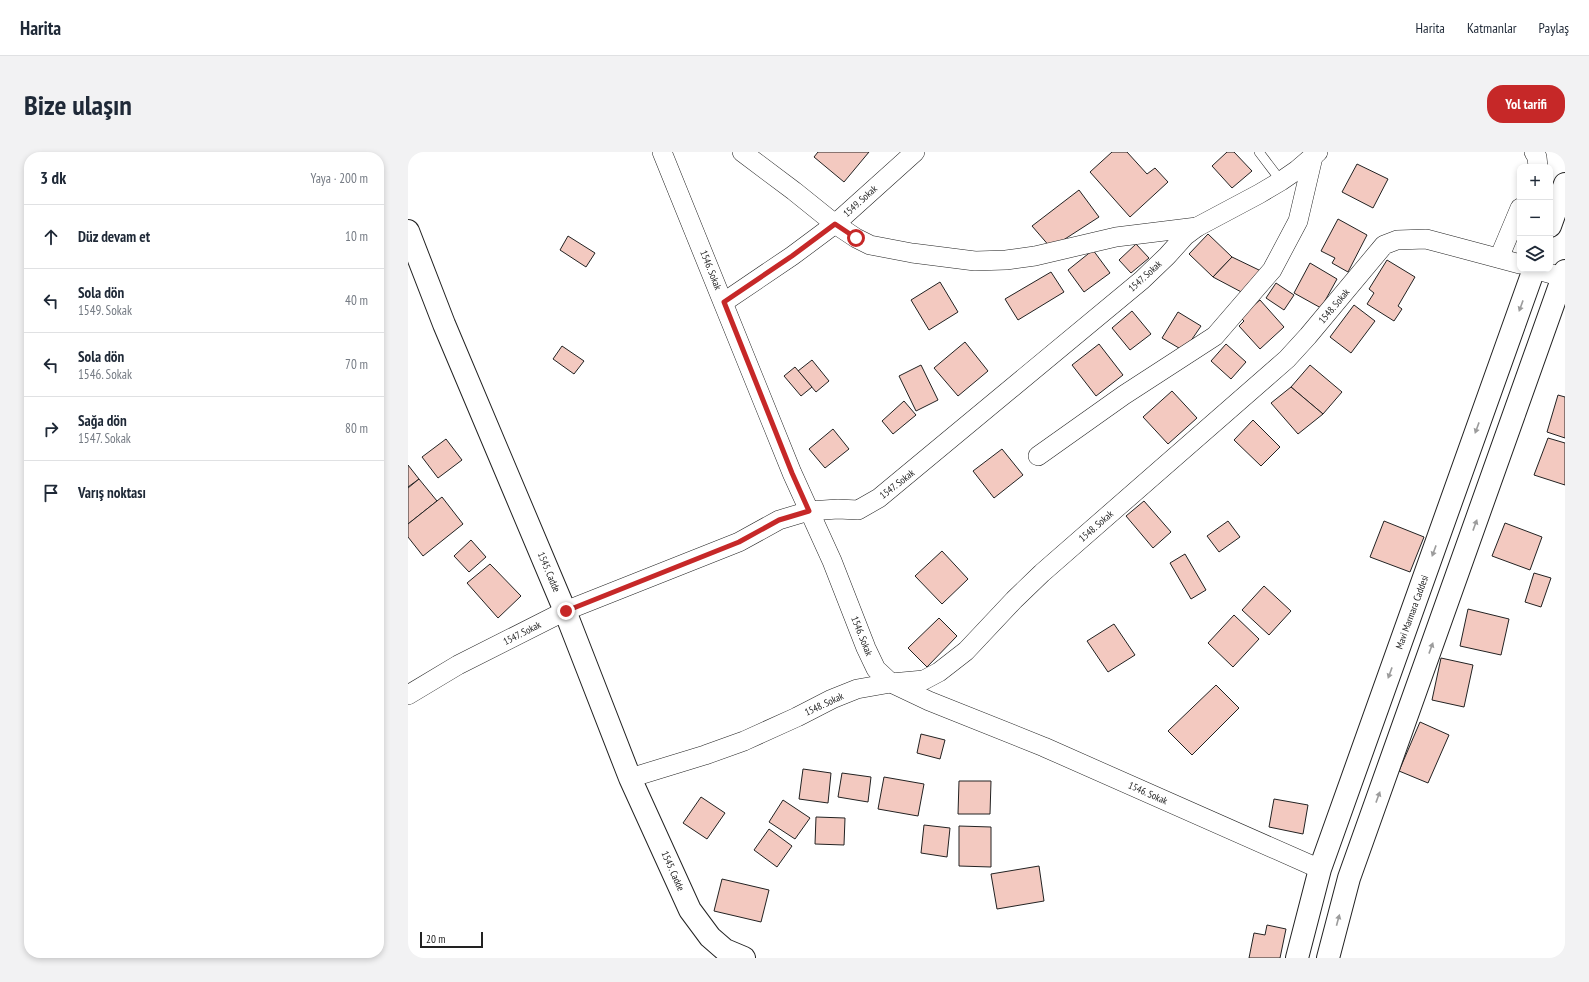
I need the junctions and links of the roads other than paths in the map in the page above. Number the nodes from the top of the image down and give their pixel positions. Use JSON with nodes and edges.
{"nodes":[{"id":1,"x":662,"y":152,"type":"edge"},
{"id":2,"x":742,"y":152,"type":"edge"},
{"id":3,"x":915,"y":152,"type":"edge"},
{"id":4,"x":1259,"y":152,"type":"edge"},
{"id":5,"x":1534,"y":152,"type":"edge"},
{"id":6,"x":1316,"y":154,"type":"edge"},
{"id":7,"x":1538,"y":164,"type":"edge"},
{"id":8,"x":1281,"y":181,"type":"junction"},
{"id":9,"x":1565,"y":184,"type":"edge"},
{"id":10,"x":1517,"y":215,"type":"edge"},
{"id":11,"x":1553,"y":218,"type":"edge"},
{"id":12,"x":835,"y":224,"type":"junction"},
{"id":13,"x":1197,"y":227,"type":"junction"},
{"id":14,"x":408,"y":231,"type":"edge"},
{"id":15,"x":1499,"y":258,"type":"junction"},
{"id":16,"x":1517,"y":263,"type":"edge"},
{"id":17,"x":1533,"y":272,"type":"edge"},
{"id":18,"x":1552,"y":272,"type":"edge"},
{"id":19,"x":1564,"y":274,"type":"edge"},
{"id":20,"x":724,"y":302,"type":"junction"},
{"id":21,"x":1038,"y":456,"type":"dead end"},
{"id":22,"x":809,"y":511,"type":"junction"},
{"id":23,"x":566,"y":611,"type":"junction"},
{"id":24,"x":891,"y":683,"type":"junction"},
{"id":25,"x":408,"y":695,"type":"edge"},
{"id":26,"x":630,"y":778,"type":"junction"},
{"id":27,"x":1320,"y":869,"type":"junction"},
{"id":28,"x":730,"y":955,"type":"edge"},
{"id":29,"x":1297,"y":958,"type":"edge"},
{"id":30,"x":1328,"y":958,"type":"edge"}],
"edges":[{"from":1,"to":20,"type":"street","name":"1546. Sokak"},
{"from":2,"to":12,"type":"street"},
{"from":3,"to":12,"type":"street","name":"1549. Sokak"},
{"from":4,"to":8,"type":"lane"},
{"from":5,"to":7,"type":"street"},
{"from":6,"to":8,"type":"street","name":"1547. Sokak"},
{"from":6,"to":21,"type":"street"},
{"from":8,"to":13,"type":"street","name":"1547. Sokak"},
{"from":9,"to":11,"type":"street"},
{"from":10,"to":15,"type":"street"},
{"from":12,"to":13,"type":"street"},
{"from":12,"to":20,"type":"street","name":"1549. Sokak"},
{"from":13,"to":22,"type":"street","name":"1547. Sokak"},
{"from":14,"to":23,"type":"street","name":"1545. Cadde"},
{"from":15,"to":16,"type":"street","name":"1548. Sokak"},
{"from":15,"to":24,"type":"street","name":"1548. Sokak"},
{"from":17,"to":27,"type":"street","name":"Mavi Marmara Caddesi","one_way":true},
{"from":18,"to":19,"type":"street"},
{"from":30,"to":19,"type":"street","one_way":true},
{"from":20,"to":22,"type":"street","name":"1546. Sokak"},
{"from":22,"to":23,"type":"street","name":"1547. Sokak"},
{"from":22,"to":24,"type":"street","name":"1546. Sokak"},
{"from":23,"to":25,"type":"street","name":"1547. Sokak"},
{"from":23,"to":26,"type":"street","name":"1545. Cadde"},
{"from":24,"to":26,"type":"street","name":"1548. Sokak"},
{"from":24,"to":27,"type":"street","name":"1546. Sokak"},
{"from":26,"to":28,"type":"street","name":"1545. Cadde"},
{"from":27,"to":29,"type":"street","name":"Mavi Marmara Caddesi"}]}
